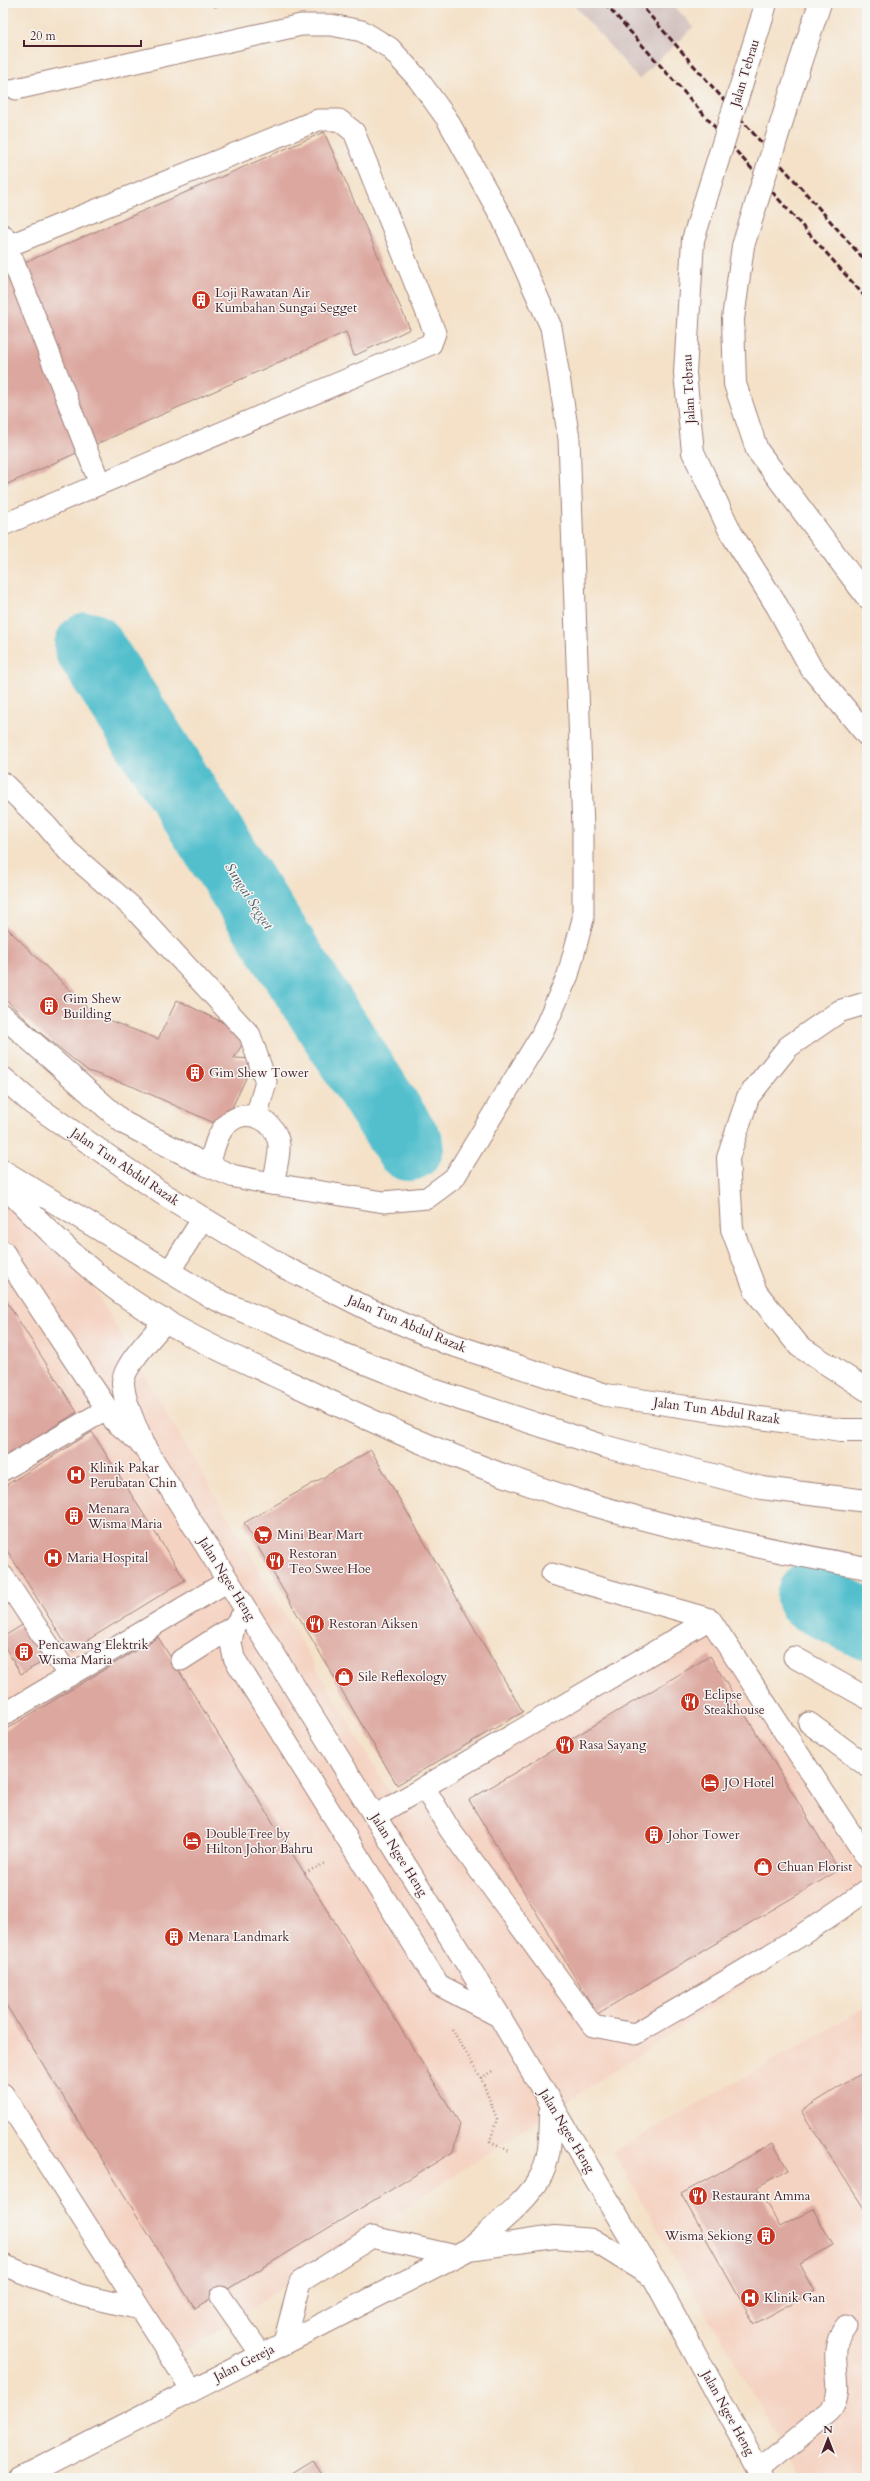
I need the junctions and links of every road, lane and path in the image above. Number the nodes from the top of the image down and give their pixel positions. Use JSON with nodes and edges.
{"nodes":[{"id":1,"x":820,"y":3,"type":"edge"},
{"id":2,"x":764,"y":11,"type":"edge"},
{"id":3,"x":16,"y":88,"type":"dead end"},
{"id":4,"x":6,"y":241,"type":"edge"},
{"id":5,"x":100,"y":484,"type":"junction"},
{"id":6,"x":3,"y":525,"type":"edge"},
{"id":7,"x":867,"y":596,"type":"edge"},
{"id":8,"x":867,"y":735,"type":"edge"},
{"id":9,"x":3,"y":783,"type":"edge"},
{"id":10,"x":867,"y":1003,"type":"edge"},
{"id":11,"x":3,"y":1016,"type":"edge"},
{"id":12,"x":3,"y":1078,"type":"edge"},
{"id":13,"x":256,"y":1117,"type":"junction"},
{"id":14,"x":209,"y":1166,"type":"junction"},
{"id":15,"x":3,"y":1171,"type":"edge"},
{"id":16,"x":273,"y":1184,"type":"junction"},
{"id":17,"x":3,"y":1185,"type":"edge"},
{"id":18,"x":203,"y":1218,"type":"junction"},
{"id":19,"x":3,"y":1252,"type":"edge"},
{"id":20,"x":169,"y":1272,"type":"junction"},
{"id":21,"x":166,"y":1320,"type":"junction"},
{"id":22,"x":867,"y":1390,"type":"edge"},
{"id":23,"x":107,"y":1409,"type":"junction"},
{"id":24,"x":867,"y":1430,"type":"edge"},
{"id":25,"x":144,"y":1446,"type":"junction"},
{"id":26,"x":3,"y":1470,"type":"edge"},
{"id":27,"x":867,"y":1501,"type":"edge"},
{"id":28,"x":867,"y":1568,"type":"edge"},
{"id":29,"x":552,"y":1574,"type":"dead end"},
{"id":30,"x":3,"y":1576,"type":"edge"},
{"id":31,"x":228,"y":1581,"type":"junction"},
{"id":32,"x":245,"y":1607,"type":"junction"},
{"id":33,"x":710,"y":1619,"type":"junction"},
{"id":34,"x":234,"y":1626,"type":"junction"},
{"id":35,"x":794,"y":1657,"type":"dead end"},
{"id":36,"x":181,"y":1660,"type":"dead end"},
{"id":37,"x":69,"y":1676,"type":"junction"},
{"id":38,"x":867,"y":1698,"type":"edge"},
{"id":39,"x":3,"y":1715,"type":"edge"},
{"id":40,"x":809,"y":1723,"type":"dead end"},
{"id":41,"x":867,"y":1766,"type":"edge"},
{"id":42,"x":424,"y":1787,"type":"junction"},
{"id":43,"x":375,"y":1816,"type":"junction"},
{"id":44,"x":867,"y":1858,"type":"edge"},
{"id":45,"x":867,"y":1890,"type":"edge"},
{"id":46,"x":500,"y":2018,"type":"junction"},
{"id":47,"x":497,"y":2067,"type":"dead end"},
{"id":48,"x":481,"y":2078,"type":"dead end"},
{"id":49,"x":3,"y":2094,"type":"edge"},
{"id":50,"x":551,"y":2104,"type":"junction"},
{"id":51,"x":490,"y":2141,"type":"dead end"},
{"id":52,"x":511,"y":2152,"type":"dead end"},
{"id":53,"x":463,"y":2253,"type":"junction"},
{"id":54,"x":3,"y":2264,"type":"edge"},
{"id":55,"x":654,"y":2278,"type":"junction"},
{"id":56,"x":220,"y":2297,"type":"dead end"},
{"id":57,"x":140,"y":2309,"type":"junction"},
{"id":58,"x":846,"y":2326,"type":"dead end"},
{"id":59,"x":284,"y":2342,"type":"junction"},
{"id":60,"x":261,"y":2354,"type":"junction"},
{"id":61,"x":192,"y":2390,"type":"junction"},
{"id":62,"x":761,"y":2474,"type":"edge"},
{"id":63,"x":3,"y":2476,"type":"edge"},
{"id":64,"x":26,"y":2476,"type":"edge"}],
"edges":[{"from":1,"to":7,"type":"main road","bridge":true},
{"from":2,"to":8,"type":"main road","name":"Jalan Tebrau","bridge":true},
{"from":3,"to":16,"type":"lane"},
{"from":4,"to":5,"type":"lane"},
{"from":4,"to":5,"type":"lane"},
{"from":5,"to":6,"type":"lane"},
{"from":9,"to":13,"type":"lane"},
{"from":10,"to":22,"type":"main road"},
{"from":11,"to":14,"type":"main road"},
{"from":12,"to":18,"type":"main road","name":"Jalan Tun Abdul Razak"},
{"from":13,"to":14,"type":"lane"},
{"from":13,"to":16,"type":"lane"},
{"from":14,"to":16,"type":"main road"},
{"from":15,"to":20,"type":"main road"},
{"from":17,"to":21,"type":"main road"},
{"from":18,"to":20,"type":"lane"},
{"from":18,"to":24,"type":"main road","name":"Jalan Tun Abdul Razak"},
{"from":19,"to":23,"type":"main road","name":"Jalan Ngee Heng"},
{"from":20,"to":27,"type":"main road"},
{"from":21,"to":25,"type":"main road"},
{"from":21,"to":28,"type":"main road"},
{"from":23,"to":25,"type":"main road","name":"Jalan Ngee Heng"},
{"from":23,"to":26,"type":"lane"},
{"from":25,"to":31,"type":"main road","name":"Jalan Ngee Heng"},
{"from":29,"to":33,"type":"lane"},
{"from":30,"to":37,"type":"lane"},
{"from":31,"to":32,"type":"main road","name":"Jalan Ngee Heng"},
{"from":31,"to":37,"type":"lane"},
{"from":32,"to":34,"type":"lane"},
{"from":32,"to":43,"type":"main road","name":"Jalan Ngee Heng"},
{"from":33,"to":42,"type":"lane"},
{"from":33,"to":44,"type":"lane"},
{"from":34,"to":36,"type":"lane"},
{"from":34,"to":46,"type":"lane"},
{"from":35,"to":38,"type":"lane"},
{"from":37,"to":39,"type":"lane"},
{"from":40,"to":41,"type":"lane"},
{"from":42,"to":43,"type":"lane"},
{"from":42,"to":45,"type":"lane"},
{"from":43,"to":46,"type":"main road","name":"Jalan Ngee Heng"},
{"from":46,"to":50,"type":"main road","name":"Jalan Ngee Heng"},
{"from":47,"to":48,"type":"path"},
{"from":49,"to":57,"type":"lane"},
{"from":50,"to":53,"type":"main road","name":"Jalan Gereja"},
{"from":50,"to":55,"type":"main road","name":"Jalan Ngee Heng"},
{"from":51,"to":52,"type":"path"},
{"from":53,"to":55,"type":"main road","name":"Jalan Gereja"},
{"from":53,"to":59,"type":"main road","name":"Jalan Gereja"},
{"from":53,"to":59,"type":"lane"},
{"from":54,"to":57,"type":"lane"},
{"from":55,"to":62,"type":"main road","name":"Jalan Ngee Heng"},
{"from":56,"to":60,"type":"lane"},
{"from":57,"to":61,"type":"lane"},
{"from":58,"to":62,"type":"lane"},
{"from":59,"to":60,"type":"main road","name":"Jalan Gereja"},
{"from":60,"to":61,"type":"main road","name":"Jalan Gereja"},
{"from":61,"to":64,"type":"main road","name":"Jalan Gereja"},
{"from":63,"to":64,"type":"main road","name":"Jalan Gereja"}]}
